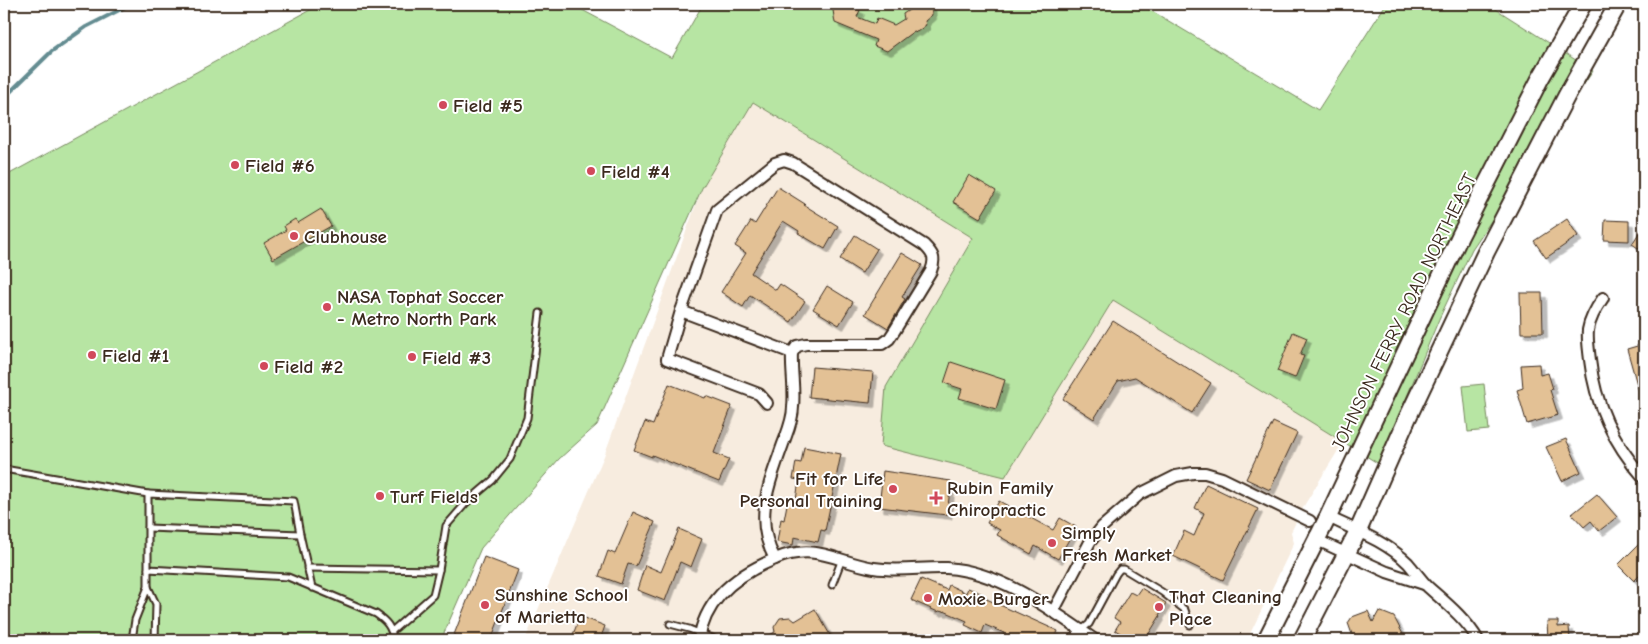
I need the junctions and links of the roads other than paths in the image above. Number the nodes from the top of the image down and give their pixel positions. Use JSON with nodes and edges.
{"nodes":[{"id":1,"x":1583,"y":4,"type":"edge"},
{"id":2,"x":1618,"y":4,"type":"edge"},
{"id":3,"x":1603,"y":298,"type":"dead end"},
{"id":4,"x":681,"y":311,"type":"junction"},
{"id":5,"x":540,"y":313,"type":"dead end"},
{"id":6,"x":792,"y":353,"type":"junction"},
{"id":7,"x":767,"y":403,"type":"dead end"},
{"id":8,"x":4,"y":469,"type":"edge"},
{"id":9,"x":1644,"y":478,"type":"edge"},
{"id":10,"x":148,"y":494,"type":"junction"},
{"id":11,"x":1328,"y":517,"type":"junction"},
{"id":12,"x":1310,"y":521,"type":"junction"},
{"id":13,"x":148,"y":528,"type":"junction"},
{"id":14,"x":1358,"y":531,"type":"junction"},
{"id":15,"x":300,"y":534,"type":"junction"},
{"id":16,"x":1317,"y":540,"type":"junction"},
{"id":17,"x":1346,"y":553,"type":"junction"},
{"id":18,"x":775,"y":559,"type":"junction"},
{"id":19,"x":842,"y":559,"type":"junction"},
{"id":20,"x":307,"y":568,"type":"junction"},
{"id":21,"x":148,"y":569,"type":"junction"},
{"id":22,"x":439,"y":570,"type":"junction"},
{"id":23,"x":1425,"y":584,"type":"junction"},
{"id":24,"x":832,"y":585,"type":"dead end"},
{"id":25,"x":148,"y":587,"type":"junction"},
{"id":26,"x":312,"y":588,"type":"junction"},
{"id":27,"x":1053,"y":612,"type":"junction"},
{"id":28,"x":670,"y":624,"type":"dead end"},
{"id":29,"x":1190,"y":625,"type":"dead end"},
{"id":30,"x":1081,"y":630,"type":"junction"},
{"id":31,"x":392,"y":631,"type":"junction"},
{"id":32,"x":699,"y":637,"type":"edge"},
{"id":33,"x":132,"y":640,"type":"edge"},
{"id":34,"x":154,"y":640,"type":"edge"},
{"id":35,"x":392,"y":640,"type":"edge"},
{"id":36,"x":716,"y":640,"type":"edge"},
{"id":37,"x":1075,"y":640,"type":"edge"},
{"id":38,"x":1096,"y":640,"type":"edge"},
{"id":39,"x":1266,"y":640,"type":"edge"},
{"id":40,"x":1302,"y":640,"type":"edge"},
{"id":41,"x":1478,"y":640,"type":"edge"}],
"edges":[{"from":1,"to":11,"type":"main road","name":"JOHNSON FERRY ROAD NORTHEAST"},
{"from":2,"to":14,"type":"main road"},
{"from":3,"to":9,"type":"street"},
{"from":4,"to":6,"type":"street"},
{"from":4,"to":6,"type":"street"},
{"from":4,"to":7,"type":"street"},
{"from":5,"to":22,"type":"lane"},
{"from":6,"to":18,"type":"street"},
{"from":8,"to":10,"type":"lane"},
{"from":10,"to":13,"type":"lane"},
{"from":10,"to":15,"type":"lane"},
{"from":11,"to":12,"type":"street"},
{"from":11,"to":14,"type":"street"},
{"from":11,"to":16,"type":"main road","name":"JOHNSON FERRY ROAD NORTHEAST"},
{"from":12,"to":16,"type":"street"},
{"from":12,"to":27,"type":"street"},
{"from":13,"to":15,"type":"lane"},
{"from":13,"to":21,"type":"lane"},
{"from":14,"to":17,"type":"main road"},
{"from":14,"to":23,"type":"street"},
{"from":15,"to":20,"type":"lane"},
{"from":16,"to":17,"type":"street"},
{"from":16,"to":39,"type":"main road","name":"JOHNSON FERRY ROAD NORTHEAST"},
{"from":17,"to":23,"type":"street"},
{"from":17,"to":40,"type":"main road"},
{"from":18,"to":19,"type":"street"},
{"from":18,"to":32,"type":"street"},
{"from":19,"to":24,"type":"lane"},
{"from":19,"to":27,"type":"street"},
{"from":20,"to":22,"type":"lane"},
{"from":20,"to":26,"type":"lane"},
{"from":21,"to":25,"type":"lane"},
{"from":21,"to":26,"type":"lane"},
{"from":22,"to":31,"type":"lane"},
{"from":23,"to":41,"type":"street"},
{"from":25,"to":33,"type":"lane"},
{"from":25,"to":34,"type":"lane"},
{"from":26,"to":31,"type":"lane"},
{"from":27,"to":30,"type":"street"},
{"from":28,"to":32,"type":"lane"},
{"from":29,"to":30,"type":"lane"},
{"from":30,"to":37,"type":"street"},
{"from":30,"to":38,"type":"street"},
{"from":31,"to":35,"type":"lane"},
{"from":32,"to":36,"type":"lane"}]}
